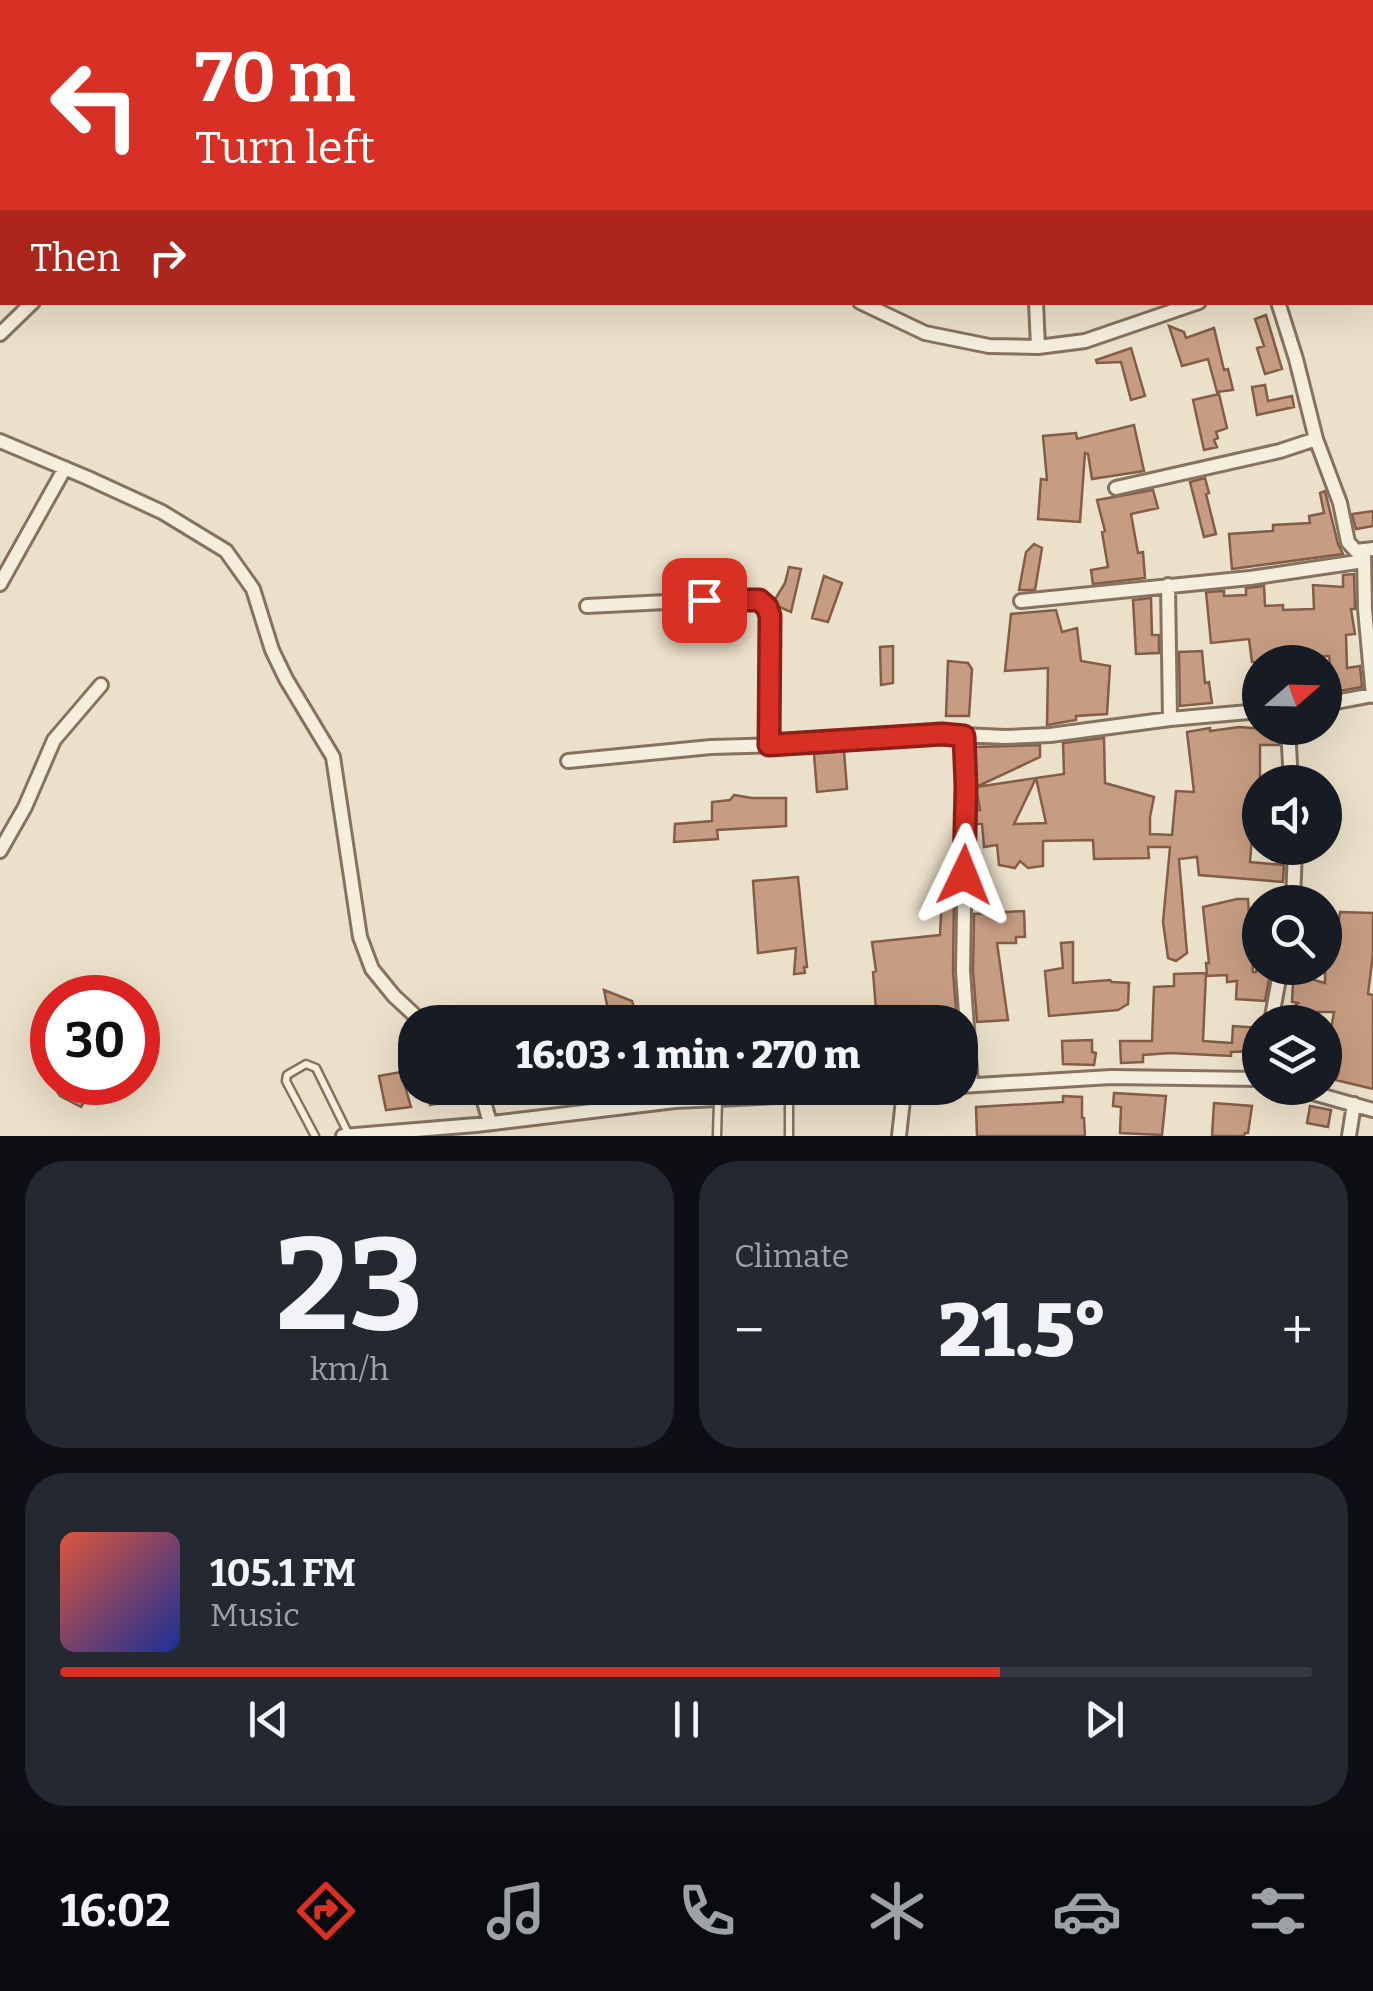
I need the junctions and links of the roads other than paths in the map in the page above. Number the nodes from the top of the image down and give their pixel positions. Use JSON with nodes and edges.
{"nodes":[{"id":1,"x":30,"y":305,"type":"edge"},
{"id":2,"x":866,"y":305,"type":"edge"},
{"id":3,"x":1036,"y":305,"type":"edge"},
{"id":4,"x":1191,"y":305,"type":"edge"},
{"id":5,"x":1279,"y":305,"type":"edge"},
{"id":6,"x":0,"y":334,"type":"edge"},
{"id":7,"x":1038,"y":347,"type":"junction"},
{"id":8,"x":1316,"y":439,"type":"junction"},
{"id":9,"x":0,"y":442,"type":"edge"},
{"id":10,"x":65,"y":468,"type":"junction"},
{"id":11,"x":1116,"y":488,"type":"dead end"},
{"id":12,"x":1367,"y":554,"type":"edge"},
{"id":13,"x":0,"y":584,"type":"edge"},
{"id":14,"x":1168,"y":585,"type":"junction"},
{"id":15,"x":1021,"y":601,"type":"dead end"},
{"id":16,"x":586,"y":606,"type":"dead end"},
{"id":17,"x":101,"y":685,"type":"dead end"},
{"id":18,"x":1373,"y":695,"type":"edge"},
{"id":19,"x":1342,"y":701,"type":"edge"},
{"id":20,"x":1242,"y":713,"type":"edge"},
{"id":21,"x":1170,"y":719,"type":"junction"},
{"id":22,"x":964,"y":736,"type":"junction"},
{"id":23,"x":769,"y":745,"type":"junction"},
{"id":24,"x":568,"y":761,"type":"dead end"},
{"id":25,"x":0,"y":850,"type":"edge"},
{"id":26,"x":404,"y":1005,"type":"edge"},
{"id":27,"x":963,"y":1005,"type":"edge"},
{"id":28,"x":1242,"y":1079,"type":"edge"},
{"id":29,"x":978,"y":1084,"type":"edge"},
{"id":30,"x":1342,"y":1101,"type":"edge"},
{"id":31,"x":1354,"y":1104,"type":"junction"},
{"id":32,"x":641,"y":1105,"type":"edge"},
{"id":33,"x":718,"y":1105,"type":"edge"},
{"id":34,"x":788,"y":1105,"type":"edge"},
{"id":35,"x":902,"y":1105,"type":"edge"},
{"id":36,"x":1373,"y":1110,"type":"edge"},
{"id":37,"x":484,"y":1128,"type":"edge"},
{"id":38,"x":315,"y":1136,"type":"edge"},
{"id":39,"x":346,"y":1136,"type":"edge"},
{"id":40,"x":717,"y":1136,"type":"edge"},
{"id":41,"x":789,"y":1136,"type":"edge"},
{"id":42,"x":899,"y":1136,"type":"edge"},
{"id":43,"x":1348,"y":1136,"type":"edge"}],
"edges":[{"from":1,"to":6,"type":"street"},
{"from":2,"to":7,"type":"street"},
{"from":3,"to":7,"type":"street"},
{"from":4,"to":7,"type":"street"},
{"from":5,"to":8,"type":"street"},
{"from":8,"to":11,"type":"street"},
{"from":8,"to":12,"type":"street"},
{"from":9,"to":10,"type":"street"},
{"from":10,"to":13,"type":"street"},
{"from":10,"to":26,"type":"street"},
{"from":12,"to":14,"type":"street"},
{"from":12,"to":18,"type":"street"},
{"from":14,"to":15,"type":"street"},
{"from":14,"to":21,"type":"street"},
{"from":16,"to":23,"type":"street"},
{"from":17,"to":25,"type":"street"},
{"from":18,"to":19,"type":"street"},
{"from":20,"to":21,"type":"street"},
{"from":21,"to":22,"type":"street"},
{"from":22,"to":23,"type":"street"},
{"from":22,"to":27,"type":"street"},
{"from":23,"to":24,"type":"street"},
{"from":28,"to":29,"type":"street"},
{"from":30,"to":31,"type":"street"},
{"from":31,"to":36,"type":"street"},
{"from":31,"to":43,"type":"street"},
{"from":32,"to":37,"type":"street"},
{"from":33,"to":40,"type":"lane"},
{"from":34,"to":41,"type":"lane"},
{"from":35,"to":42,"type":"street"},
{"from":37,"to":39,"type":"street"},
{"from":38,"to":39,"type":"lane"}]}
